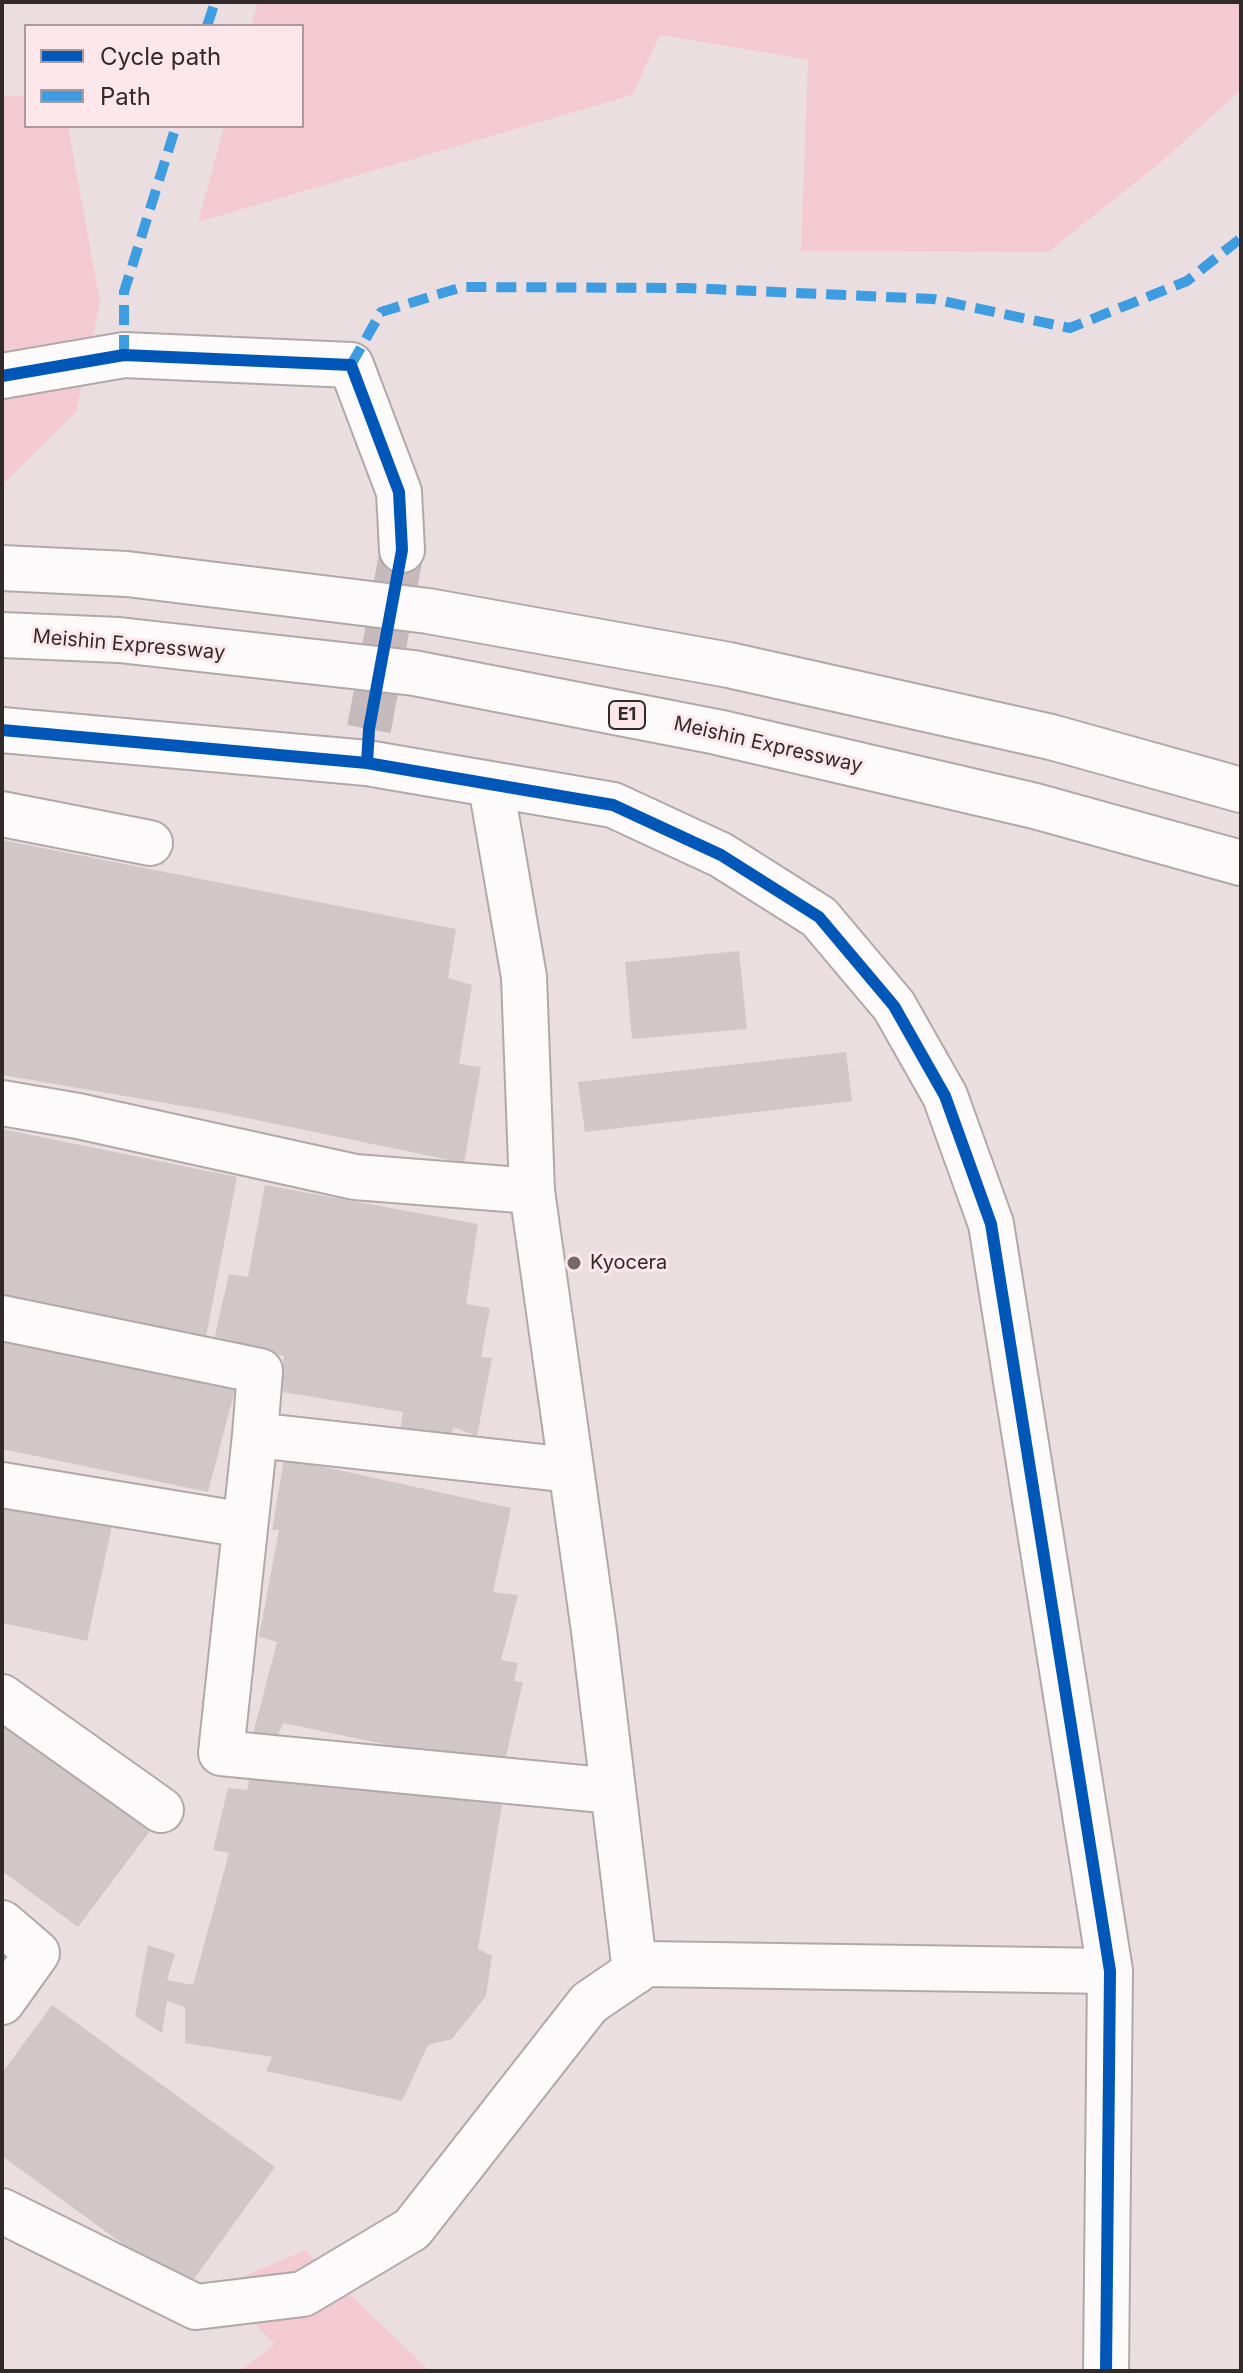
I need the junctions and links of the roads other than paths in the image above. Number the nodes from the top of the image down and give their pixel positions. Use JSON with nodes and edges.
{"nodes":[{"id":1,"x":2,"y":376,"type":"edge"},
{"id":2,"x":402,"y":550,"type":"tunnel mouth"},
{"id":3,"x":2,"y":568,"type":"edge"},
{"id":4,"x":2,"y":635,"type":"edge"},
{"id":5,"x":2,"y":730,"type":"edge"},
{"id":6,"x":491,"y":786,"type":"junction"},
{"id":7,"x":1241,"y":790,"type":"edge"},
{"id":8,"x":2,"y":814,"type":"edge"},
{"id":9,"x":150,"y":843,"type":"dead end"},
{"id":10,"x":1241,"y":863,"type":"edge"},
{"id":11,"x":2,"y":1103,"type":"edge"},
{"id":12,"x":532,"y":1191,"type":"junction"},
{"id":13,"x":2,"y":1318,"type":"edge"},
{"id":14,"x":255,"y":1435,"type":"junction"},
{"id":15,"x":570,"y":1470,"type":"junction"},
{"id":16,"x":2,"y":1485,"type":"edge"},
{"id":17,"x":245,"y":1525,"type":"junction"},
{"id":18,"x":2,"y":1697,"type":"edge"},
{"id":19,"x":613,"y":1791,"type":"junction"},
{"id":20,"x":161,"y":1810,"type":"dead end"},
{"id":21,"x":2,"y":1923,"type":"edge"},
{"id":22,"x":1110,"y":1971,"type":"junction"},
{"id":23,"x":635,"y":1972,"type":"junction"},
{"id":24,"x":2,"y":2002,"type":"edge"},
{"id":25,"x":2,"y":2211,"type":"edge"},
{"id":26,"x":1106,"y":2371,"type":"edge"}],
"edges":[{"from":1,"to":2,"type":"main road"},
{"from":3,"to":7,"type":"main road"},
{"from":4,"to":10,"type":"main road","name":"Meishin Expressway","number":"E1"},
{"from":5,"to":6,"type":"main road"},
{"from":6,"to":12,"type":"main road"},
{"from":6,"to":22,"type":"main road"},
{"from":8,"to":9,"type":"main road"},
{"from":11,"to":12,"type":"main road"},
{"from":12,"to":15,"type":"main road"},
{"from":13,"to":14,"type":"main road"},
{"from":14,"to":15,"type":"main road"},
{"from":14,"to":17,"type":"main road"},
{"from":15,"to":19,"type":"main road"},
{"from":16,"to":17,"type":"main road"},
{"from":17,"to":19,"type":"main road"},
{"from":18,"to":20,"type":"main road"},
{"from":19,"to":23,"type":"main road"},
{"from":21,"to":24,"type":"main road"},
{"from":22,"to":23,"type":"main road"},
{"from":22,"to":26,"type":"main road"},
{"from":23,"to":25,"type":"main road"}]}
